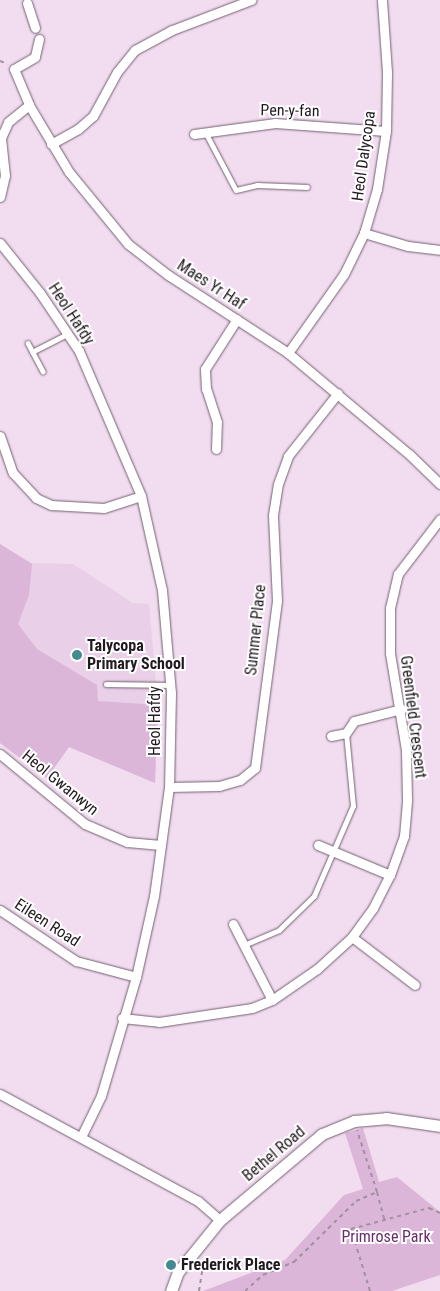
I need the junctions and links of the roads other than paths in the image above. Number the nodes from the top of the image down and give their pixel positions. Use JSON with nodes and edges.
{"nodes":[{"id":1,"x":251,"y":0,"type":"edge"},
{"id":2,"x":382,"y":0,"type":"edge"},
{"id":3,"x":28,"y":2,"type":"edge"},
{"id":4,"x":35,"y":28,"type":"dead end"},
{"id":5,"x":39,"y":39,"type":"dead end"},
{"id":6,"x":30,"y":105,"type":"junction"},
{"id":7,"x":386,"y":131,"type":"junction"},
{"id":8,"x":205,"y":132,"type":"junction"},
{"id":9,"x":194,"y":134,"type":"dead end"},
{"id":10,"x":51,"y":144,"type":"junction"},
{"id":11,"x":307,"y":187,"type":"dead end"},
{"id":12,"x":0,"y":197,"type":"edge"},
{"id":13,"x":364,"y":233,"type":"junction"},
{"id":14,"x":2,"y":249,"type":"edge"},
{"id":15,"x":440,"y":250,"type":"edge"},
{"id":16,"x":237,"y":319,"type":"junction"},
{"id":17,"x":67,"y":334,"type":"junction"},
{"id":18,"x":28,"y":343,"type":"dead end"},
{"id":19,"x":32,"y":352,"type":"junction"},
{"id":20,"x":288,"y":353,"type":"junction"},
{"id":21,"x":43,"y":371,"type":"dead end"},
{"id":22,"x":338,"y":393,"type":"junction"},
{"id":23,"x":0,"y":436,"type":"edge"},
{"id":24,"x":216,"y":449,"type":"dead end"},
{"id":25,"x":440,"y":484,"type":"edge"},
{"id":26,"x":141,"y":496,"type":"junction"},
{"id":27,"x":440,"y":518,"type":"edge"},
{"id":28,"x":106,"y":684,"type":"dead end"},
{"id":29,"x":171,"y":685,"type":"junction"},
{"id":30,"x":401,"y":709,"type":"junction"},
{"id":31,"x":346,"y":733,"type":"junction"},
{"id":32,"x":331,"y":736,"type":"dead end"},
{"id":33,"x":0,"y":754,"type":"edge"},
{"id":34,"x":169,"y":787,"type":"junction"},
{"id":35,"x":161,"y":845,"type":"junction"},
{"id":36,"x":318,"y":845,"type":"dead end"},
{"id":37,"x":333,"y":851,"type":"junction"},
{"id":38,"x":390,"y":875,"type":"junction"},
{"id":39,"x":0,"y":910,"type":"edge"},
{"id":40,"x":233,"y":924,"type":"dead end"},
{"id":41,"x":352,"y":937,"type":"junction"},
{"id":42,"x":244,"y":945,"type":"junction"},
{"id":43,"x":136,"y":977,"type":"junction"},
{"id":44,"x":415,"y":985,"type":"dead end"},
{"id":45,"x":272,"y":1000,"type":"junction"},
{"id":46,"x":122,"y":1018,"type":"junction"},
{"id":47,"x":0,"y":1094,"type":"edge"},
{"id":48,"x":440,"y":1126,"type":"edge"},
{"id":49,"x":82,"y":1138,"type":"junction"},
{"id":50,"x":220,"y":1220,"type":"junction"},
{"id":51,"x":171,"y":1291,"type":"edge"}],
"edges":[{"from":1,"to":10,"type":"street"},
{"from":2,"to":7,"type":"street","name":"Heol Dalycopa"},
{"from":3,"to":4,"type":"street"},
{"from":5,"to":6,"type":"street","name":"Maes Yr Haf"},
{"from":6,"to":10,"type":"street","name":"Maes Yr Haf"},
{"from":6,"to":12,"type":"street"},
{"from":7,"to":8,"type":"street","name":"Pen-y-fan"},
{"from":7,"to":13,"type":"street","name":"Heol Dalycopa"},
{"from":8,"to":9,"type":"street","name":"Pen-y-fan"},
{"from":8,"to":11,"type":"lane"},
{"from":10,"to":16,"type":"street","name":"Maes Yr Haf"},
{"from":13,"to":15,"type":"street"},
{"from":13,"to":20,"type":"street","name":"Heol Dalycopa"},
{"from":14,"to":17,"type":"street","name":"Heol Hafdy"},
{"from":16,"to":20,"type":"street","name":"Maes Yr Haf"},
{"from":16,"to":24,"type":"street"},
{"from":17,"to":19,"type":"lane"},
{"from":17,"to":26,"type":"street","name":"Heol Hafdy"},
{"from":18,"to":19,"type":"lane"},
{"from":19,"to":21,"type":"lane"},
{"from":20,"to":22,"type":"street","name":"Maes Yr Haf"},
{"from":22,"to":25,"type":"street","name":"Maes Yr Haf"},
{"from":22,"to":34,"type":"street","name":"Summer Place"},
{"from":23,"to":26,"type":"street"},
{"from":26,"to":29,"type":"street","name":"Heol Hafdy"},
{"from":27,"to":30,"type":"street","name":"Greenfield Crescent"},
{"from":28,"to":29,"type":"lane"},
{"from":29,"to":34,"type":"street","name":"Heol Hafdy"},
{"from":30,"to":31,"type":"street"},
{"from":30,"to":38,"type":"street","name":"Greenfield Crescent"},
{"from":31,"to":32,"type":"street"},
{"from":31,"to":37,"type":"lane"},
{"from":33,"to":35,"type":"street","name":"Heol Gwanwyn"},
{"from":34,"to":35,"type":"street","name":"Heol Hafdy"},
{"from":35,"to":43,"type":"street","name":"Heol Hafdy"},
{"from":36,"to":37,"type":"street"},
{"from":37,"to":38,"type":"street"},
{"from":37,"to":42,"type":"lane"},
{"from":38,"to":41,"type":"street","name":"Greenfield Crescent"},
{"from":39,"to":43,"type":"street","name":"Eileen Road"},
{"from":40,"to":42,"type":"street"},
{"from":41,"to":44,"type":"street"},
{"from":41,"to":45,"type":"street","name":"Greenfield Crescent"},
{"from":42,"to":45,"type":"street"},
{"from":43,"to":46,"type":"street","name":"Heol Hafdy"},
{"from":45,"to":46,"type":"street","name":"Greenfield Crescent"},
{"from":46,"to":49,"type":"street","name":"Heol Hafdy"},
{"from":47,"to":49,"type":"street"},
{"from":48,"to":50,"type":"street","name":"Bethel Road"},
{"from":49,"to":50,"type":"street"},
{"from":50,"to":51,"type":"street","name":"Bethel Road"}]}
